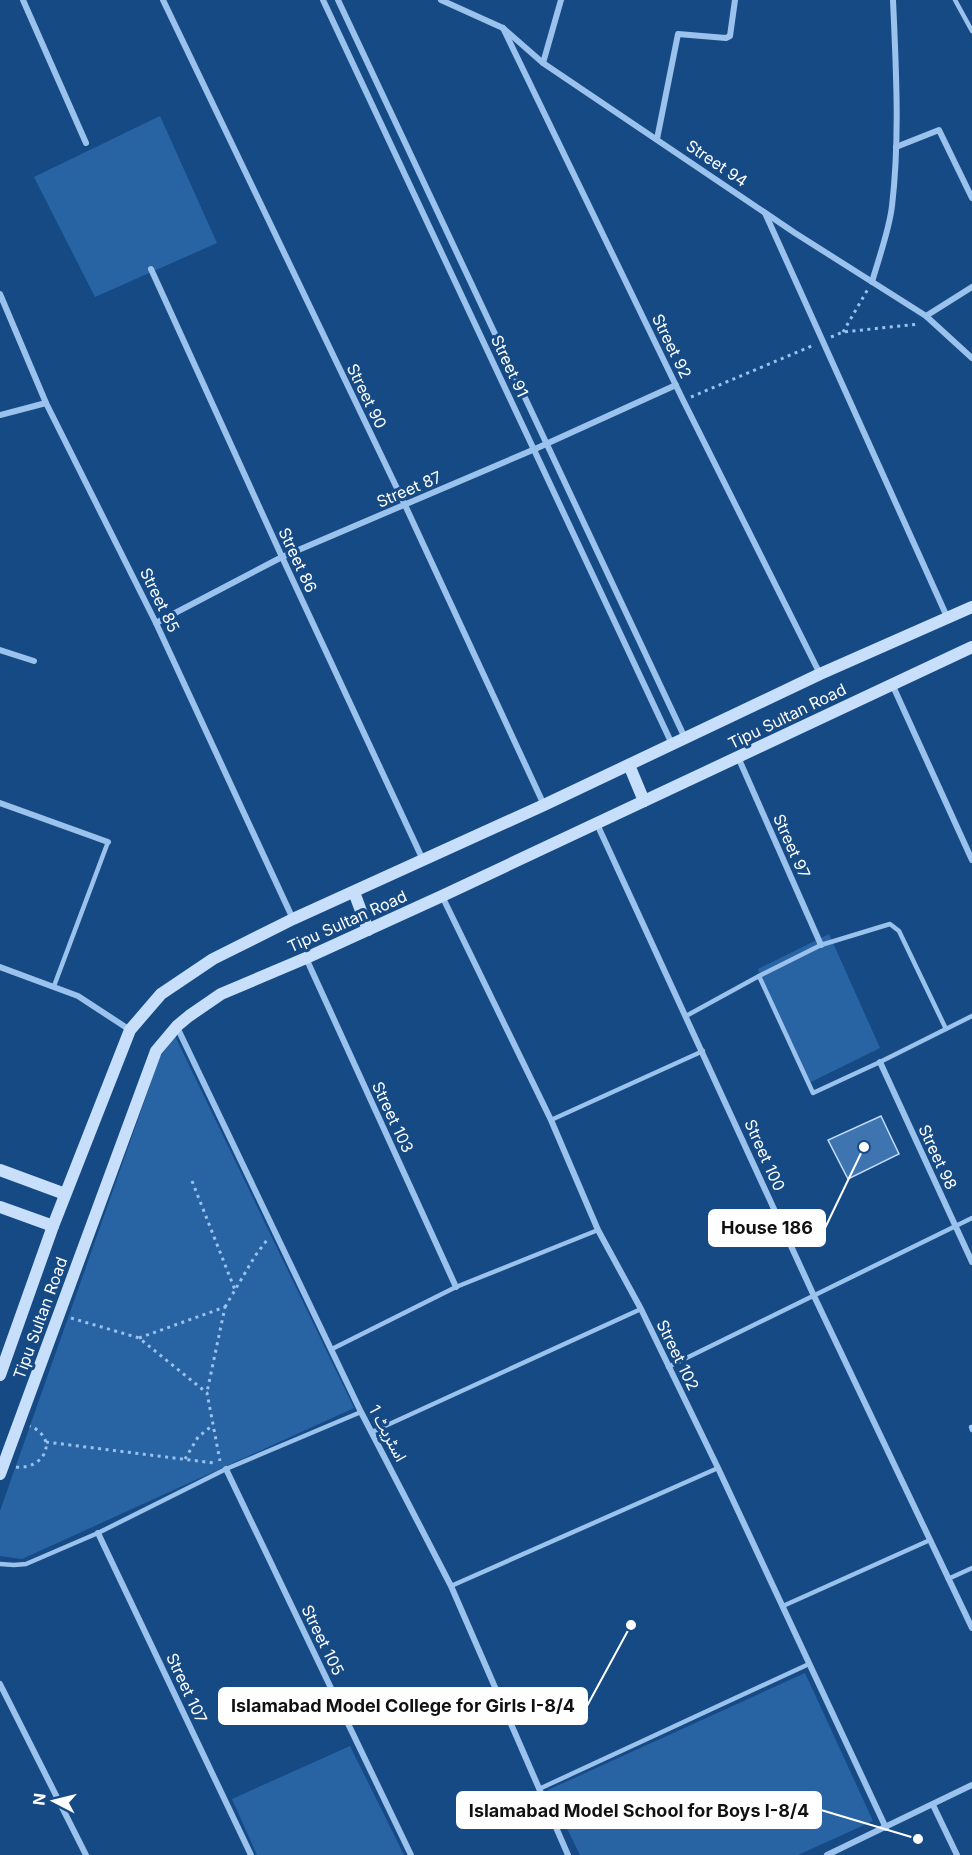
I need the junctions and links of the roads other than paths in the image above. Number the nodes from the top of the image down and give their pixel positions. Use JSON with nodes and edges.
{"nodes":[{"id":1,"x":23,"y":0,"type":"edge"},
{"id":2,"x":163,"y":0,"type":"edge"},
{"id":3,"x":323,"y":0,"type":"edge"},
{"id":4,"x":338,"y":0,"type":"edge"},
{"id":5,"x":441,"y":0,"type":"edge"},
{"id":6,"x":561,"y":0,"type":"edge"},
{"id":7,"x":735,"y":0,"type":"edge"},
{"id":8,"x":893,"y":0,"type":"edge"},
{"id":9,"x":956,"y":0,"type":"edge"},
{"id":10,"x":448,"y":2,"type":"edge"},
{"id":11,"x":503,"y":27,"type":"junction"},
{"id":12,"x":972,"y":31,"type":"edge"},
{"id":13,"x":543,"y":63,"type":"junction"},
{"id":14,"x":657,"y":139,"type":"junction"},
{"id":15,"x":86,"y":143,"type":"dead end"},
{"id":16,"x":896,"y":147,"type":"junction"},
{"id":17,"x":972,"y":198,"type":"edge"},
{"id":18,"x":765,"y":212,"type":"junction"},
{"id":19,"x":151,"y":269,"type":"dead end"},
{"id":20,"x":872,"y":282,"type":"junction"},
{"id":21,"x":972,"y":287,"type":"edge"},
{"id":22,"x":0,"y":294,"type":"edge"},
{"id":23,"x":926,"y":316,"type":"junction"},
{"id":24,"x":972,"y":358,"type":"edge"},
{"id":25,"x":676,"y":385,"type":"junction"},
{"id":26,"x":46,"y":403,"type":"junction"},
{"id":27,"x":0,"y":416,"type":"edge"},
{"id":28,"x":547,"y":444,"type":"junction"},
{"id":29,"x":535,"y":449,"type":"junction"},
{"id":30,"x":405,"y":505,"type":"junction"},
{"id":31,"x":282,"y":557,"type":"junction"},
{"id":32,"x":972,"y":608,"type":"edge"},
{"id":33,"x":948,"y":619,"type":"junction"},
{"id":34,"x":156,"y":622,"type":"junction"},
{"id":35,"x":972,"y":647,"type":"edge"},
{"id":36,"x":0,"y":650,"type":"edge"},
{"id":37,"x":34,"y":661,"type":"dead end"},
{"id":38,"x":820,"y":674,"type":"junction"},
{"id":39,"x":892,"y":684,"type":"junction"},
{"id":40,"x":685,"y":738,"type":"junction"},
{"id":41,"x":672,"y":744,"type":"junction"},
{"id":42,"x":738,"y":758,"type":"junction"},
{"id":43,"x":628,"y":765,"type":"junction"},
{"id":44,"x":644,"y":801,"type":"junction"},
{"id":45,"x":0,"y":803,"type":"edge"},
{"id":46,"x":544,"y":805,"type":"junction"},
{"id":47,"x":597,"y":823,"type":"junction"},
{"id":48,"x":108,"y":842,"type":"joint"},
{"id":49,"x":972,"y":860,"type":"edge"},
{"id":50,"x":423,"y":861,"type":"junction"},
{"id":51,"x":354,"y":892,"type":"junction"},
{"id":52,"x":442,"y":896,"type":"junction"},
{"id":53,"x":293,"y":920,"type":"junction"},
{"id":54,"x":368,"y":930,"type":"junction"},
{"id":55,"x":821,"y":945,"type":"junction"},
{"id":56,"x":306,"y":958,"type":"junction"},
{"id":57,"x":0,"y":967,"type":"edge"},
{"id":58,"x":759,"y":976,"type":"junction"},
{"id":59,"x":54,"y":986,"type":"junction"},
{"id":60,"x":686,"y":1016,"type":"junction"},
{"id":61,"x":972,"y":1016,"type":"edge"},
{"id":62,"x":177,"y":1026,"type":"junction"},
{"id":63,"x":946,"y":1029,"type":"junction"},
{"id":64,"x":130,"y":1030,"type":"junction"},
{"id":65,"x":703,"y":1051,"type":"junction"},
{"id":66,"x":880,"y":1062,"type":"junction"},
{"id":67,"x":551,"y":1120,"type":"junction"},
{"id":68,"x":0,"y":1170,"type":"edge"},
{"id":69,"x":65,"y":1194,"type":"junction"},
{"id":70,"x":0,"y":1207,"type":"edge"},
{"id":71,"x":972,"y":1218,"type":"edge"},
{"id":72,"x":955,"y":1225,"type":"junction"},
{"id":73,"x":52,"y":1226,"type":"junction"},
{"id":74,"x":598,"y":1230,"type":"junction"},
{"id":75,"x":972,"y":1262,"type":"edge"},
{"id":76,"x":456,"y":1287,"type":"junction"},
{"id":77,"x":814,"y":1296,"type":"junction"},
{"id":78,"x":641,"y":1309,"type":"junction"},
{"id":79,"x":332,"y":1349,"type":"junction"},
{"id":80,"x":668,"y":1367,"type":"junction"},
{"id":81,"x":0,"y":1376,"type":"edge"},
{"id":82,"x":361,"y":1412,"type":"junction"},
{"id":83,"x":372,"y":1432,"type":"junction"},
{"id":84,"x":0,"y":1435,"type":"edge"},
{"id":85,"x":13,"y":1440,"type":"junction"},
{"id":86,"x":718,"y":1468,"type":"junction"},
{"id":87,"x":226,"y":1469,"type":"junction"},
{"id":88,"x":0,"y":1474,"type":"edge"},
{"id":89,"x":98,"y":1533,"type":"junction"},
{"id":90,"x":930,"y":1540,"type":"junction"},
{"id":91,"x":0,"y":1564,"type":"edge"},
{"id":92,"x":972,"y":1568,"type":"edge"},
{"id":93,"x":948,"y":1579,"type":"junction"},
{"id":94,"x":451,"y":1586,"type":"junction"},
{"id":95,"x":783,"y":1605,"type":"junction"},
{"id":96,"x":972,"y":1628,"type":"edge"},
{"id":97,"x":809,"y":1664,"type":"junction"},
{"id":98,"x":0,"y":1684,"type":"edge"},
{"id":99,"x":972,"y":1785,"type":"edge"},
{"id":100,"x":539,"y":1789,"type":"junction"},
{"id":101,"x":933,"y":1805,"type":"junction"},
{"id":102,"x":886,"y":1828,"type":"junction"},
{"id":103,"x":86,"y":1855,"type":"edge"},
{"id":104,"x":251,"y":1855,"type":"edge"},
{"id":105,"x":411,"y":1855,"type":"edge"},
{"id":106,"x":568,"y":1855,"type":"edge"},
{"id":107,"x":827,"y":1855,"type":"edge"},
{"id":108,"x":957,"y":1855,"type":"edge"}],
"edges":[{"from":1,"to":15,"type":"street"},
{"from":2,"to":30,"type":"street","name":"Street 90"},
{"from":3,"to":29,"type":"street","name":"Street 91"},
{"from":4,"to":28,"type":"street"},
{"from":5,"to":10,"type":"street","name":"Street 94"},
{"from":6,"to":13,"type":"street"},
{"from":7,"to":14,"type":"street"},
{"from":8,"to":16,"type":"street"},
{"from":9,"to":12,"type":"lane"},
{"from":10,"to":11,"type":"street","name":"Street 94"},
{"from":11,"to":13,"type":"street","name":"Street 94"},
{"from":11,"to":25,"type":"street","name":"Street 92"},
{"from":13,"to":14,"type":"street","name":"Street 94"},
{"from":14,"to":18,"type":"street","name":"Street 94"},
{"from":16,"to":17,"type":"street"},
{"from":16,"to":20,"type":"street"},
{"from":18,"to":20,"type":"street","name":"Street 94"},
{"from":18,"to":33,"type":"street"},
{"from":19,"to":31,"type":"street","name":"Street 86"},
{"from":20,"to":23,"type":"street","name":"Street 94"},
{"from":21,"to":23,"type":"street"},
{"from":22,"to":26,"type":"street","name":"Street 85"},
{"from":23,"to":24,"type":"street","name":"Street 94"},
{"from":25,"to":28,"type":"street","name":"Street 87"},
{"from":25,"to":38,"type":"street","name":"Street 92"},
{"from":26,"to":27,"type":"street"},
{"from":26,"to":34,"type":"street","name":"Street 85"},
{"from":28,"to":29,"type":"street","name":"Street 87"},
{"from":28,"to":40,"type":"street"},
{"from":29,"to":30,"type":"street","name":"Street 87"},
{"from":29,"to":41,"type":"street","name":"Street 91"},
{"from":30,"to":31,"type":"street","name":"Street 87"},
{"from":30,"to":46,"type":"street","name":"Street 90"},
{"from":31,"to":34,"type":"street","name":"Street 87"},
{"from":31,"to":50,"type":"street","name":"Street 86"},
{"from":32,"to":33,"type":"street","name":"Tipu Sultan Road"},
{"from":33,"to":38,"type":"street","name":"Tipu Sultan Road"},
{"from":34,"to":53,"type":"street","name":"Street 85"},
{"from":35,"to":39,"type":"street","name":"Tipu Sultan Road"},
{"from":36,"to":37,"type":"street"},
{"from":38,"to":40,"type":"street","name":"Tipu Sultan Road"},
{"from":39,"to":42,"type":"street","name":"Tipu Sultan Road"},
{"from":39,"to":49,"type":"street"},
{"from":40,"to":41,"type":"street","name":"Tipu Sultan Road"},
{"from":41,"to":43,"type":"street","name":"Tipu Sultan Road"},
{"from":42,"to":44,"type":"street","name":"Tipu Sultan Road"},
{"from":42,"to":55,"type":"street","name":"Street 97"},
{"from":43,"to":44,"type":"street"},
{"from":43,"to":46,"type":"street","name":"Tipu Sultan Road"},
{"from":44,"to":47,"type":"street","name":"Tipu Sultan Road"},
{"from":45,"to":48,"type":"street"},
{"from":46,"to":50,"type":"street","name":"Tipu Sultan Road"},
{"from":47,"to":52,"type":"street","name":"Tipu Sultan Road"},
{"from":47,"to":60,"type":"street","name":"Street 100"},
{"from":48,"to":59,"type":"lane"},
{"from":50,"to":51,"type":"street","name":"Tipu Sultan Road"},
{"from":51,"to":53,"type":"street","name":"Tipu Sultan Road"},
{"from":51,"to":54,"type":"street"},
{"from":52,"to":54,"type":"street","name":"Tipu Sultan Road"},
{"from":52,"to":67,"type":"street","name":"Street 102"},
{"from":53,"to":64,"type":"street","name":"Tipu Sultan Road"},
{"from":54,"to":56,"type":"street","name":"Tipu Sultan Road"},
{"from":55,"to":58,"type":"lane"},
{"from":55,"to":63,"type":"lane"},
{"from":56,"to":62,"type":"street","name":"Tipu Sultan Road"},
{"from":56,"to":76,"type":"street","name":"Street 103"},
{"from":57,"to":59,"type":"street"},
{"from":58,"to":60,"type":"lane"},
{"from":58,"to":66,"type":"lane"},
{"from":59,"to":64,"type":"street"},
{"from":60,"to":65,"type":"street","name":"Street 100"},
{"from":61,"to":63,"type":"lane"},
{"from":62,"to":79,"type":"street","name":"اسٹریٹ 1"},
{"from":62,"to":85,"type":"street","name":"Tipu Sultan Road"},
{"from":63,"to":66,"type":"lane"},
{"from":64,"to":69,"type":"street","name":"Tipu Sultan Road"},
{"from":65,"to":67,"type":"lane"},
{"from":65,"to":77,"type":"street","name":"Street 100"},
{"from":66,"to":72,"type":"street","name":"Street 98"},
{"from":67,"to":74,"type":"street","name":"Street 102"},
{"from":68,"to":69,"type":"street"},
{"from":69,"to":73,"type":"street","name":"Tipu Sultan Road"},
{"from":70,"to":73,"type":"street"},
{"from":71,"to":72,"type":"lane"},
{"from":72,"to":75,"type":"street","name":"Street 98"},
{"from":72,"to":77,"type":"lane"},
{"from":73,"to":81,"type":"street","name":"Tipu Sultan Road"},
{"from":74,"to":76,"type":"lane"},
{"from":74,"to":78,"type":"street","name":"Street 102"},
{"from":76,"to":79,"type":"lane"},
{"from":77,"to":80,"type":"lane"},
{"from":77,"to":90,"type":"street","name":"Street 100"},
{"from":78,"to":80,"type":"street","name":"Street 102"},
{"from":78,"to":83,"type":"lane"},
{"from":79,"to":82,"type":"street","name":"اسٹریٹ 1"},
{"from":80,"to":86,"type":"street","name":"Street 102"},
{"from":82,"to":83,"type":"street","name":"اسٹریٹ 1"},
{"from":82,"to":87,"type":"lane"},
{"from":83,"to":94,"type":"street","name":"اسٹریٹ 1"},
{"from":84,"to":85,"type":"street"},
{"from":85,"to":88,"type":"street","name":"Tipu Sultan Road"},
{"from":86,"to":94,"type":"lane"},
{"from":86,"to":95,"type":"street","name":"Street 102"},
{"from":87,"to":89,"type":"lane"},
{"from":87,"to":105,"type":"street","name":"Street 105"},
{"from":89,"to":91,"type":"lane"},
{"from":89,"to":104,"type":"street","name":"Street 107"},
{"from":90,"to":93,"type":"street","name":"Street 100"},
{"from":90,"to":95,"type":"lane"},
{"from":92,"to":93,"type":"lane"},
{"from":93,"to":96,"type":"street","name":"Street 100"},
{"from":94,"to":100,"type":"street","name":"اسٹریٹ 1"},
{"from":95,"to":97,"type":"street","name":"Street 102"},
{"from":97,"to":100,"type":"lane"},
{"from":97,"to":102,"type":"street","name":"Street 102"},
{"from":98,"to":103,"type":"street"},
{"from":99,"to":101,"type":"street"},
{"from":100,"to":106,"type":"street","name":"اسٹریٹ 1"},
{"from":101,"to":102,"type":"street"},
{"from":101,"to":108,"type":"street"},
{"from":102,"to":107,"type":"street"}]}
